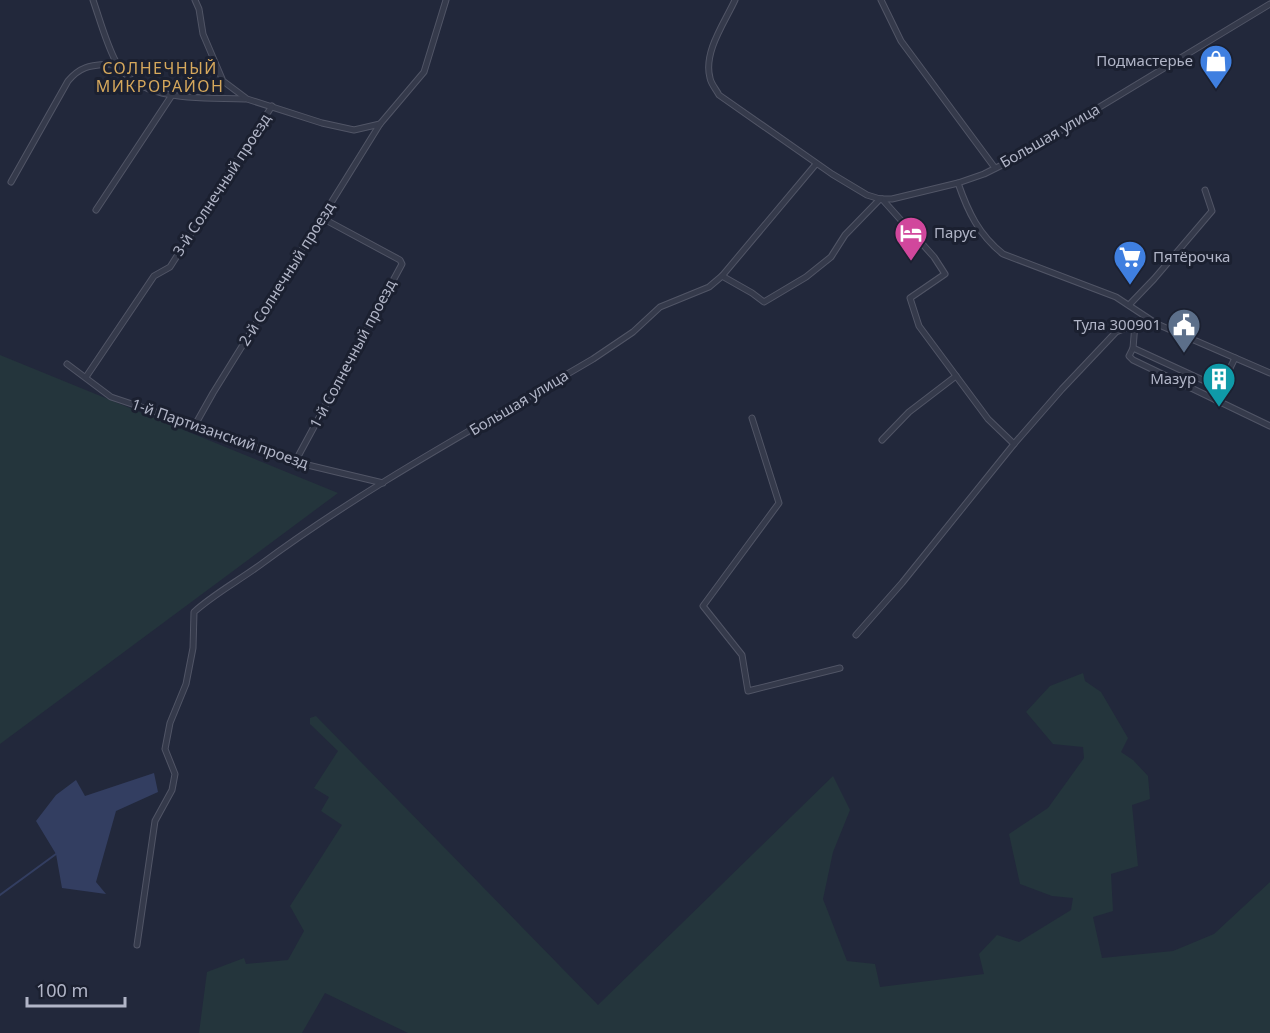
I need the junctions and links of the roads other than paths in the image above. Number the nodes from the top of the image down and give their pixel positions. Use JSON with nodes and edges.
{"nodes":[{"id":1,"x":93,"y":0,"type":"edge"},
{"id":2,"x":195,"y":0,"type":"edge"},
{"id":3,"x":446,"y":0,"type":"edge"},
{"id":4,"x":735,"y":0,"type":"edge"},
{"id":5,"x":881,"y":0,"type":"edge"},
{"id":6,"x":1270,"y":4,"type":"edge"},
{"id":7,"x":117,"y":63,"type":"junction"},
{"id":8,"x":172,"y":95,"type":"junction"},
{"id":9,"x":247,"y":99,"type":"junction"},
{"id":10,"x":272,"y":106,"type":"junction"},
{"id":11,"x":380,"y":124,"type":"junction"},
{"id":12,"x":816,"y":164,"type":"junction"},
{"id":13,"x":995,"y":168,"type":"junction"},
{"id":14,"x":11,"y":182,"type":"dead end"},
{"id":15,"x":958,"y":183,"type":"junction"},
{"id":16,"x":1205,"y":190,"type":"dead end"},
{"id":17,"x":881,"y":199,"type":"junction"},
{"id":18,"x":96,"y":210,"type":"dead end"},
{"id":19,"x":322,"y":218,"type":"junction"},
{"id":20,"x":722,"y":276,"type":"junction"},
{"id":21,"x":1129,"y":305,"type":"junction"},
{"id":22,"x":1148,"y":319,"type":"junction"},
{"id":23,"x":1135,"y":324,"type":"junction"},
{"id":24,"x":1133,"y":348,"type":"junction"},
{"id":25,"x":1235,"y":358,"type":"junction"},
{"id":26,"x":67,"y":363,"type":"dead end"},
{"id":27,"x":1270,"y":373,"type":"edge"},
{"id":28,"x":86,"y":376,"type":"junction"},
{"id":29,"x":956,"y":376,"type":"junction"},
{"id":30,"x":1220,"y":388,"type":"junction"},
{"id":31,"x":1215,"y":399,"type":"junction"},
{"id":32,"x":752,"y":417,"type":"dead end"},
{"id":33,"x":195,"y":425,"type":"junction"},
{"id":34,"x":1270,"y":426,"type":"edge"},
{"id":35,"x":882,"y":440,"type":"dead end"},
{"id":36,"x":1014,"y":444,"type":"junction"},
{"id":37,"x":295,"y":462,"type":"junction"},
{"id":38,"x":383,"y":483,"type":"junction"},
{"id":39,"x":856,"y":635,"type":"dead end"},
{"id":40,"x":840,"y":668,"type":"dead end"},
{"id":41,"x":137,"y":945,"type":"dead end"}],
"edges":[{"from":1,"to":7,"type":"street"},
{"from":2,"to":9,"type":"street"},
{"from":3,"to":11,"type":"street","name":"2-й Солнечный проезд"},
{"from":4,"to":12,"type":"street"},
{"from":5,"to":13,"type":"street"},
{"from":6,"to":13,"type":"street","name":"Большая улица"},
{"from":7,"to":8,"type":"street"},
{"from":7,"to":14,"type":"street"},
{"from":8,"to":9,"type":"street"},
{"from":8,"to":18,"type":"street"},
{"from":9,"to":10,"type":"street"},
{"from":10,"to":11,"type":"street"},
{"from":10,"to":28,"type":"street","name":"3-й Солнечный проезд"},
{"from":11,"to":19,"type":"street","name":"2-й Солнечный проезд"},
{"from":12,"to":17,"type":"street"},
{"from":12,"to":20,"type":"street","name":"Большая улица"},
{"from":13,"to":15,"type":"street","name":"Большая улица"},
{"from":15,"to":17,"type":"street","name":"Большая улица"},
{"from":15,"to":21,"type":"street"},
{"from":16,"to":21,"type":"street"},
{"from":17,"to":20,"type":"street"},
{"from":17,"to":29,"type":"street"},
{"from":19,"to":33,"type":"street","name":"2-й Солнечный проезд"},
{"from":19,"to":37,"type":"street","name":"1-й Солнечный проезд"},
{"from":20,"to":38,"type":"street","name":"Большая улица"},
{"from":21,"to":22,"type":"street"},
{"from":22,"to":23,"type":"street"},
{"from":22,"to":25,"type":"street"},
{"from":23,"to":24,"type":"street"},
{"from":23,"to":36,"type":"street"},
{"from":24,"to":30,"type":"street"},
{"from":24,"to":31,"type":"street"},
{"from":25,"to":27,"type":"street"},
{"from":25,"to":30,"type":"street"},
{"from":26,"to":28,"type":"street","name":"1-й Партизанский проезд"},
{"from":28,"to":33,"type":"street","name":"1-й Партизанский проезд"},
{"from":29,"to":35,"type":"street"},
{"from":29,"to":36,"type":"street"},
{"from":30,"to":31,"type":"street"},
{"from":31,"to":34,"type":"street"},
{"from":32,"to":40,"type":"street"},
{"from":33,"to":37,"type":"street","name":"1-й Партизанский проезд"},
{"from":36,"to":39,"type":"street"},
{"from":37,"to":38,"type":"street","name":"1-й Партизанский проезд"},
{"from":38,"to":41,"type":"street","name":"Большая улица"}]}
